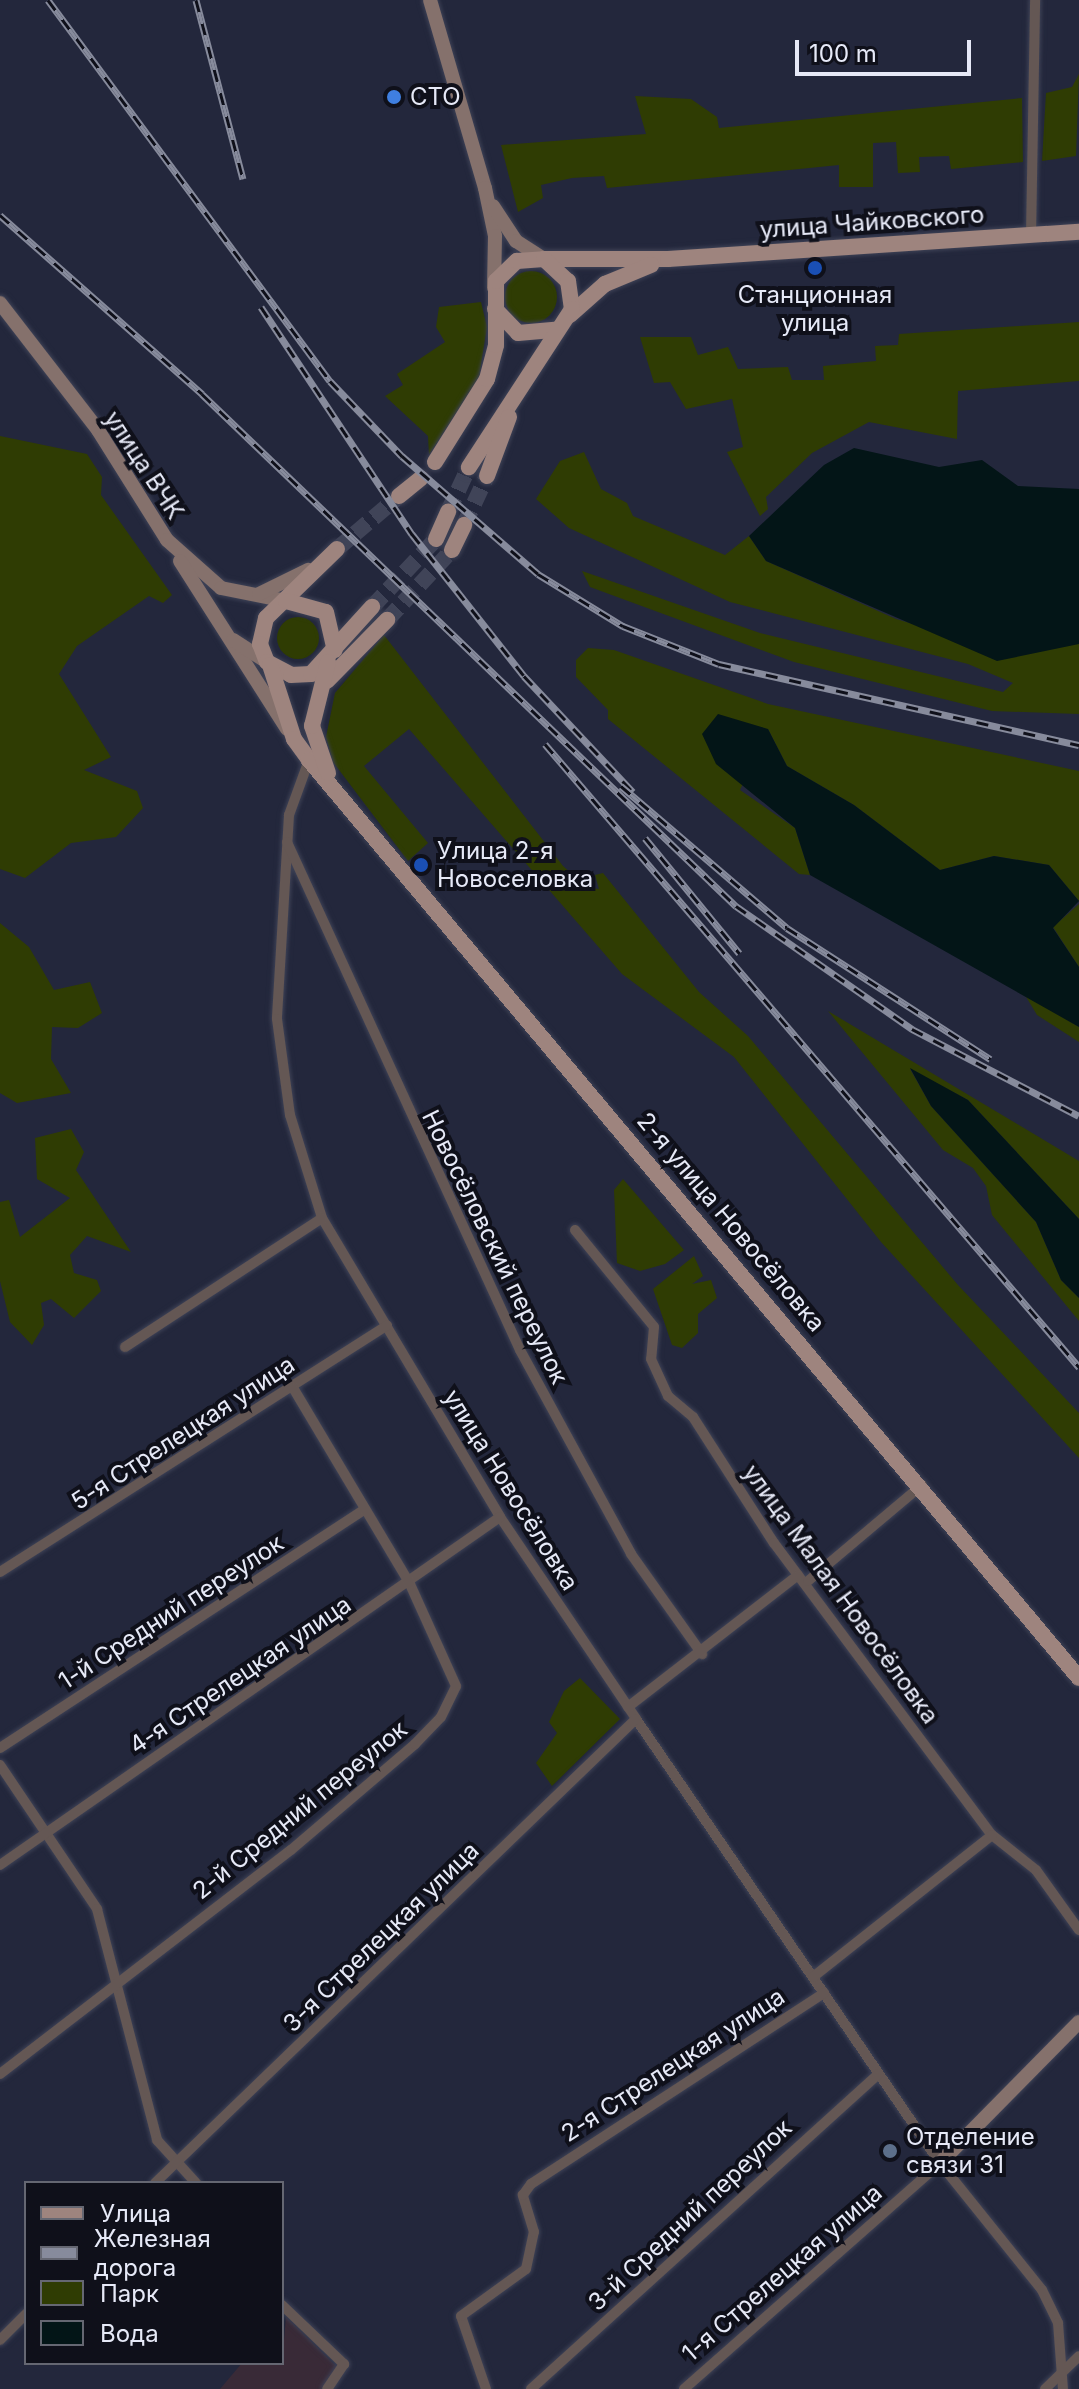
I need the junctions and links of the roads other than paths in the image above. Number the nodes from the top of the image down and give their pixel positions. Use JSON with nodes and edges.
{"nodes":[{"id":1,"x":430,"y":0,"type":"edge"},
{"id":2,"x":1035,"y":0,"type":"edge"},
{"id":3,"x":485,"y":188,"type":"junction"},
{"id":4,"x":1079,"y":232,"type":"edge"},
{"id":5,"x":1031,"y":236,"type":"junction"},
{"id":6,"x":544,"y":259,"type":"junction"},
{"id":7,"x":668,"y":259,"type":"junction"},
{"id":8,"x":493,"y":295,"type":"junction"},
{"id":9,"x":0,"y":303,"type":"edge"},
{"id":10,"x":564,"y":322,"type":"junction"},
{"id":11,"x":524,"y":378,"type":"junction"},
{"id":12,"x":435,"y":462,"type":"dead end"},
{"id":13,"x":469,"y":467,"type":"tunnel mouth"},
{"id":14,"x":487,"y":476,"type":"tunnel mouth"},
{"id":15,"x":421,"y":478,"type":"dead end"},
{"id":16,"x":399,"y":496,"type":"tunnel mouth"},
{"id":17,"x":448,"y":512,"type":"tunnel mouth"},
{"id":18,"x":464,"y":525,"type":"tunnel mouth"},
{"id":19,"x":436,"y":539,"type":"tunnel mouth"},
{"id":20,"x":167,"y":540,"type":"junction"},
{"id":21,"x":337,"y":549,"type":"joint"},
{"id":22,"x":452,"y":550,"type":"tunnel mouth"},
{"id":23,"x":246,"y":596,"type":"junction"},
{"id":24,"x":286,"y":601,"type":"junction"},
{"id":25,"x":372,"y":607,"type":"tunnel mouth"},
{"id":26,"x":387,"y":620,"type":"tunnel mouth"},
{"id":27,"x":222,"y":629,"type":"junction"},
{"id":28,"x":332,"y":655,"type":"junction"},
{"id":29,"x":269,"y":664,"type":"junction"},
{"id":30,"x":313,"y":712,"type":"junction"},
{"id":31,"x":294,"y":739,"type":"junction"},
{"id":32,"x":309,"y":760,"type":"junction"},
{"id":33,"x":343,"y":799,"type":"junction"},
{"id":34,"x":286,"y":840,"type":"junction"},
{"id":35,"x":322,"y":1218,"type":"junction"},
{"id":36,"x":575,"y":1230,"type":"dead end"},
{"id":37,"x":387,"y":1325,"type":"junction"},
{"id":38,"x":125,"y":1347,"type":"dead end"},
{"id":39,"x":293,"y":1388,"type":"junction"},
{"id":40,"x":922,"y":1485,"type":"junction"},
{"id":41,"x":365,"y":1509,"type":"junction"},
{"id":42,"x":500,"y":1517,"type":"junction"},
{"id":43,"x":0,"y":1572,"type":"edge"},
{"id":44,"x":803,"y":1578,"type":"junction"},
{"id":45,"x":410,"y":1584,"type":"junction"},
{"id":46,"x":702,"y":1654,"type":"junction"},
{"id":47,"x":1079,"y":1678,"type":"edge"},
{"id":48,"x":628,"y":1707,"type":"junction"},
{"id":49,"x":636,"y":1719,"type":"junction"},
{"id":50,"x":0,"y":1748,"type":"edge"},
{"id":51,"x":0,"y":1765,"type":"edge"},
{"id":52,"x":47,"y":1829,"type":"junction"},
{"id":53,"x":992,"y":1835,"type":"junction"},
{"id":54,"x":0,"y":1865,"type":"edge"},
{"id":55,"x":1079,"y":1930,"type":"edge"},
{"id":56,"x":813,"y":1977,"type":"junction"},
{"id":57,"x":121,"y":1981,"type":"junction"},
{"id":58,"x":824,"y":1993,"type":"junction"},
{"id":59,"x":1079,"y":2022,"type":"edge"},
{"id":60,"x":0,"y":2074,"type":"edge"},
{"id":61,"x":879,"y":2074,"type":"junction"},
{"id":62,"x":175,"y":2163,"type":"junction"},
{"id":63,"x":940,"y":2163,"type":"junction"},
{"id":64,"x":157,"y":2181,"type":"edge"},
{"id":65,"x":194,"y":2181,"type":"edge"},
{"id":66,"x":284,"y":2307,"type":"edge"},
{"id":67,"x":24,"y":2316,"type":"edge"},
{"id":68,"x":0,"y":2340,"type":"edge"},
{"id":69,"x":1079,"y":2356,"type":"edge"},
{"id":70,"x":1060,"y":2377,"type":"junction"},
{"id":71,"x":327,"y":2389,"type":"edge"},
{"id":72,"x":486,"y":2389,"type":"edge"},
{"id":73,"x":531,"y":2389,"type":"edge"},
{"id":74,"x":684,"y":2389,"type":"edge"},
{"id":75,"x":1045,"y":2389,"type":"edge"},
{"id":76,"x":1063,"y":2389,"type":"edge"}],
"edges":[{"from":1,"to":3,"type":"main road"},
{"from":2,"to":5,"type":"street"},
{"from":3,"to":6,"type":"main road"},
{"from":3,"to":8,"type":"main road"},
{"from":4,"to":5,"type":"main road","name":"улица Чайковского"},
{"from":5,"to":7,"type":"main road","name":"улица Чайковского"},
{"from":6,"to":7,"type":"main road","name":"улица Чайковского"},
{"from":6,"to":8,"type":"main road"},
{"from":6,"to":10,"type":"main road"},
{"from":7,"to":10,"type":"main road","name":"улица Чайковского"},
{"from":8,"to":10,"type":"main road"},
{"from":8,"to":12,"type":"main road"},
{"from":9,"to":20,"type":"main road","name":"улица ВЧК"},
{"from":10,"to":11,"type":"main road","name":"улица Чайковского"},
{"from":11,"to":13,"type":"main road"},
{"from":11,"to":14,"type":"main road"},
{"from":15,"to":16,"type":"main road"},
{"from":17,"to":19,"type":"main road"},
{"from":18,"to":22,"type":"main road"},
{"from":20,"to":23,"type":"main road","name":"улица ВЧК"},
{"from":20,"to":27,"type":"main road","name":"2-я улица Новосёловка"},
{"from":21,"to":23,"type":"main road"},
{"from":21,"to":24,"type":"main road"},
{"from":23,"to":24,"type":"main road","name":"улица ВЧК"},
{"from":24,"to":28,"type":"main road"},
{"from":24,"to":29,"type":"main road"},
{"from":25,"to":28,"type":"main road"},
{"from":26,"to":30,"type":"main road"},
{"from":27,"to":29,"type":"main road"},
{"from":27,"to":31,"type":"main road","name":"2-я улица Новосёловка"},
{"from":28,"to":29,"type":"main road"},
{"from":28,"to":30,"type":"main road","name":"2-я улица Новосёловка"},
{"from":29,"to":31,"type":"main road","name":"2-я улица Новосёловка"},
{"from":30,"to":33,"type":"main road","name":"2-я улица Новосёловка"},
{"from":31,"to":32,"type":"main road","name":"2-я улица Новосёловка"},
{"from":32,"to":33,"type":"main road","name":"2-я улица Новосёловка"},
{"from":32,"to":34,"type":"street","name":"улица Новосёловка"},
{"from":33,"to":40,"type":"main road","name":"2-я улица Новосёловка"},
{"from":34,"to":35,"type":"street","name":"улица Новосёловка"},
{"from":34,"to":46,"type":"street","name":"Новосёловский переулок"},
{"from":35,"to":37,"type":"street","name":"улица Новосёловка"},
{"from":35,"to":38,"type":"street"},
{"from":36,"to":44,"type":"street","name":"улица Малая Новосёловка"},
{"from":37,"to":39,"type":"street","name":"5-я Стрелецкая улица"},
{"from":37,"to":42,"type":"street","name":"улица Новосёловка"},
{"from":39,"to":41,"type":"street","name":"2-й Средний переулок"},
{"from":39,"to":43,"type":"street","name":"5-я Стрелецкая улица"},
{"from":40,"to":44,"type":"street"},
{"from":40,"to":47,"type":"main road","name":"2-я улица Новосёловка"},
{"from":41,"to":45,"type":"street","name":"2-й Средний переулок"},
{"from":41,"to":50,"type":"street","name":"1-й Средний переулок"},
{"from":42,"to":45,"type":"street","name":"4-я Стрелецкая улица"},
{"from":42,"to":48,"type":"street","name":"улица Новосёловка"},
{"from":44,"to":46,"type":"street"},
{"from":44,"to":53,"type":"street","name":"улица Малая Новосёловка"},
{"from":45,"to":52,"type":"street","name":"4-я Стрелецкая улица"},
{"from":45,"to":57,"type":"street","name":"2-й Средний переулок"},
{"from":46,"to":48,"type":"street"},
{"from":48,"to":49,"type":"street","name":"улица Новосёловка"},
{"from":49,"to":56,"type":"street","name":"улица Новосёловка"},
{"from":49,"to":62,"type":"street","name":"3-я Стрелецкая улица"},
{"from":51,"to":52,"type":"street"},
{"from":52,"to":54,"type":"street","name":"4-я Стрелецкая улица"},
{"from":52,"to":57,"type":"street"},
{"from":53,"to":55,"type":"street","name":"улица Малая Новосёловка"},
{"from":53,"to":56,"type":"street","name":"2-я Стрелецкая улица"},
{"from":56,"to":58,"type":"street","name":"улица Новосёловка"},
{"from":57,"to":60,"type":"street","name":"2-й Средний переулок"},
{"from":57,"to":62,"type":"street"},
{"from":58,"to":61,"type":"street","name":"улица Новосёловка"},
{"from":58,"to":72,"type":"street","name":"2-я Стрелецкая улица"},
{"from":59,"to":63,"type":"main road","name":"1-я Стрелецкая улица"},
{"from":61,"to":63,"type":"street","name":"улица Новосёловка"},
{"from":61,"to":73,"type":"street","name":"3-й Средний переулок"},
{"from":62,"to":64,"type":"street","name":"3-я Стрелецкая улица"},
{"from":62,"to":65,"type":"street"},
{"from":63,"to":70,"type":"street","name":"улица Новосёловка"},
{"from":63,"to":74,"type":"street","name":"1-я Стрелецкая улица"},
{"from":66,"to":71,"type":"street"},
{"from":67,"to":68,"type":"street"},
{"from":69,"to":70,"type":"street"},
{"from":70,"to":75,"type":"street"},
{"from":70,"to":76,"type":"street","name":"улица Новосёловка"}]}
